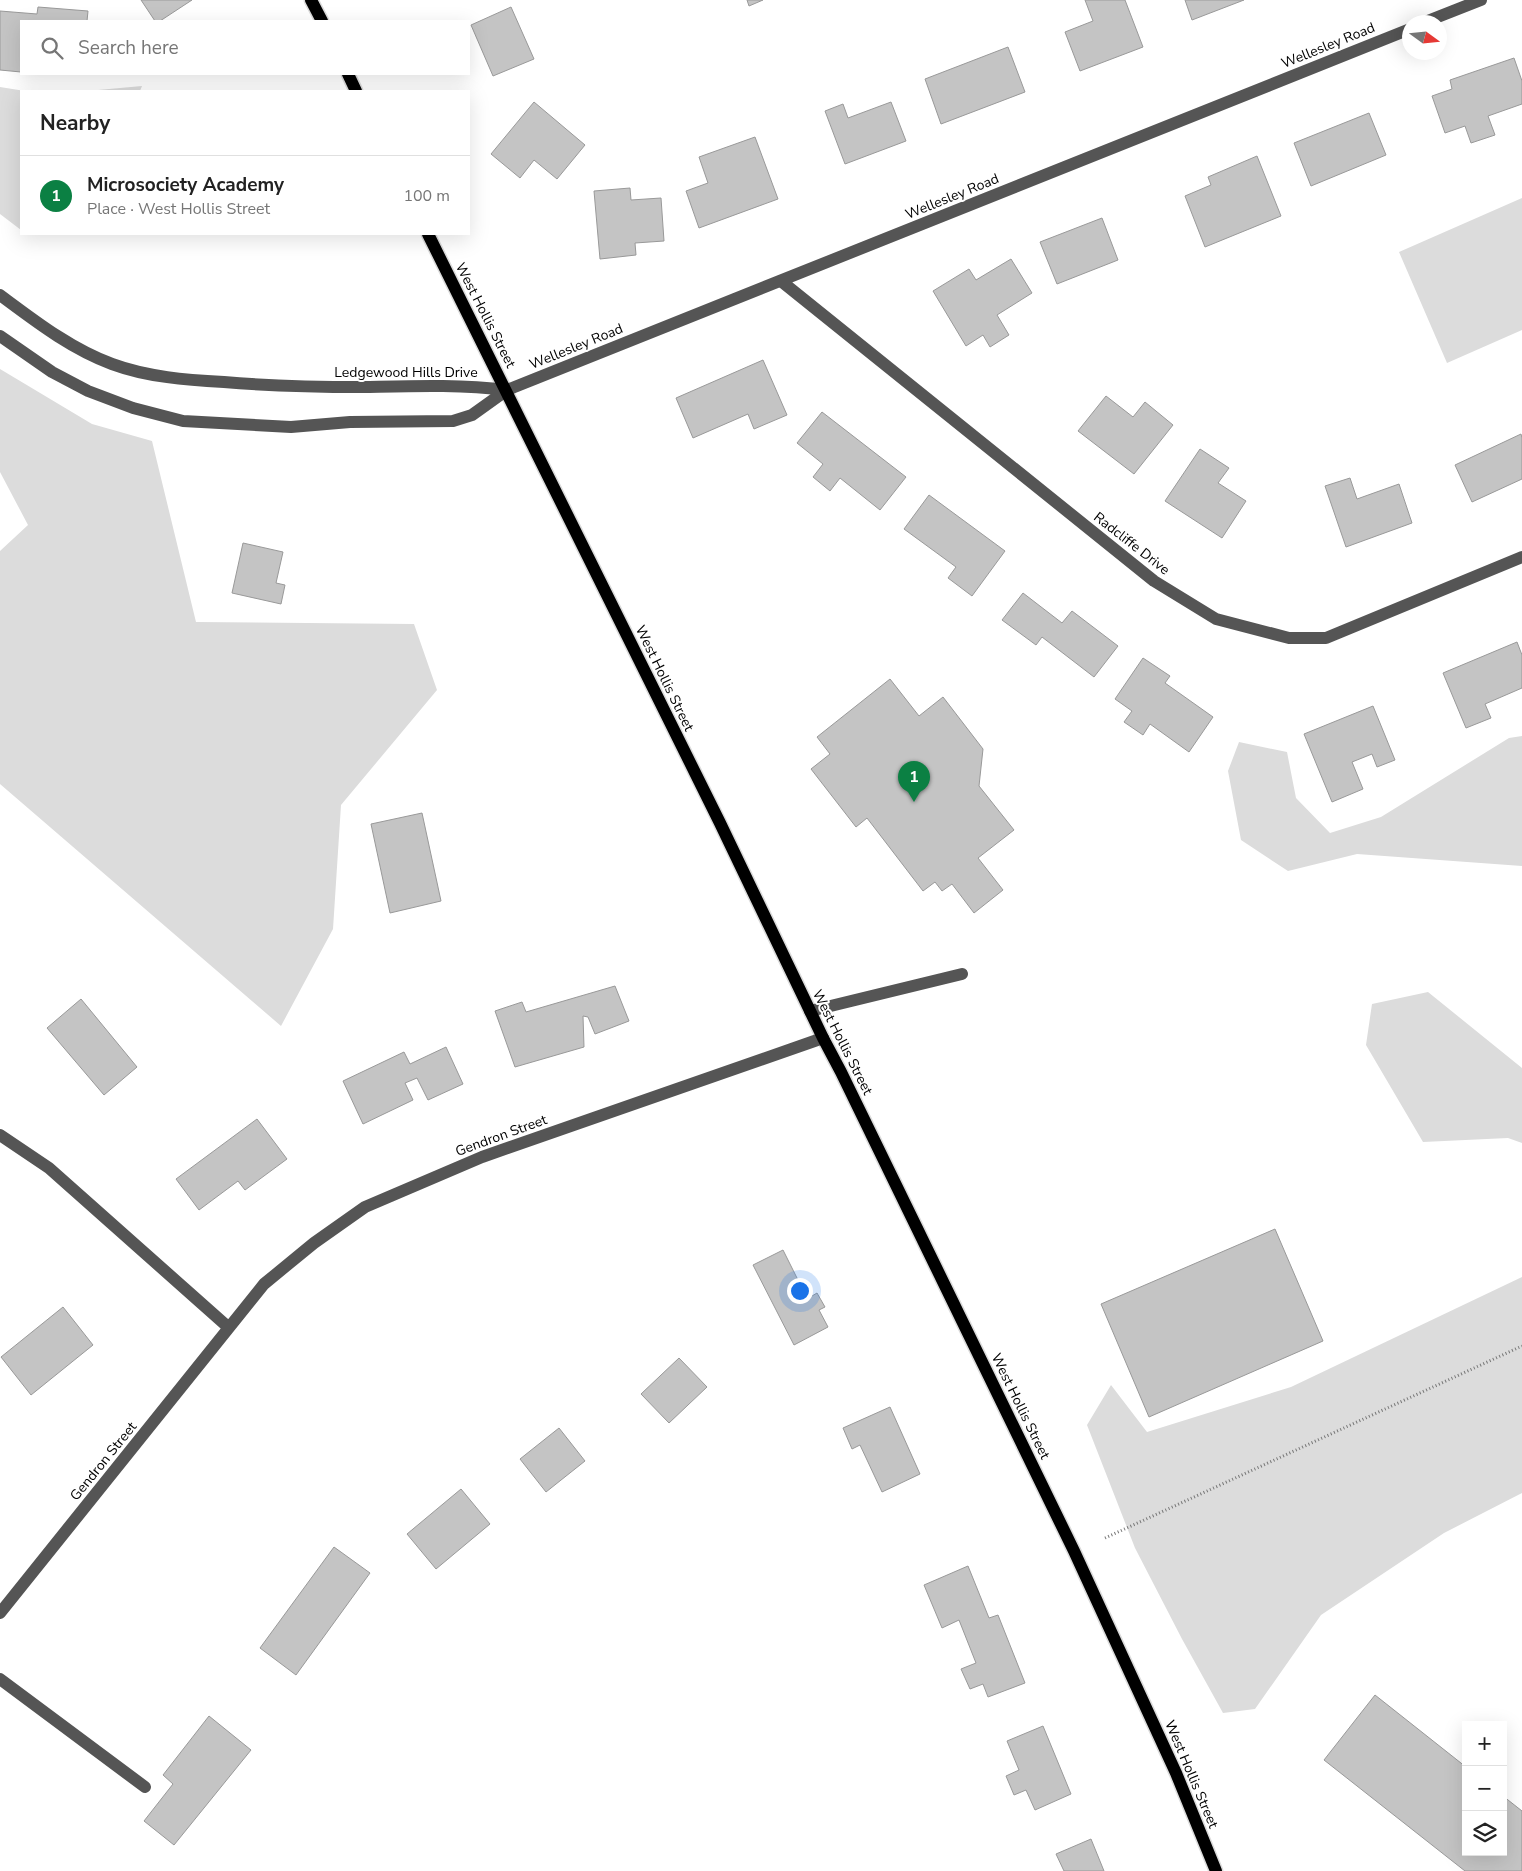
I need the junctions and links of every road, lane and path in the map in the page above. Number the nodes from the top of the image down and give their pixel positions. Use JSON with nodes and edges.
{"nodes":[{"id":1,"x":312,"y":0,"type":"edge"},
{"id":2,"x":1481,"y":0,"type":"edge"},
{"id":3,"x":1443,"y":15,"type":"edge"},
{"id":4,"x":322,"y":20,"type":"edge"},
{"id":5,"x":1402,"y":32,"type":"edge"},
{"id":6,"x":348,"y":75,"type":"edge"},
{"id":7,"x":356,"y":90,"type":"edge"},
{"id":8,"x":428,"y":235,"type":"edge"},
{"id":9,"x":780,"y":281,"type":"junction"},
{"id":10,"x":0,"y":295,"type":"edge"},
{"id":11,"x":0,"y":336,"type":"edge"},
{"id":12,"x":506,"y":390,"type":"junction"},
{"id":13,"x":1522,"y":557,"type":"edge"},
{"id":14,"x":962,"y":974,"type":"dead end"},
{"id":15,"x":810,"y":1011,"type":"junction"},
{"id":16,"x":823,"y":1038,"type":"junction"},
{"id":17,"x":0,"y":1134,"type":"edge"},
{"id":18,"x":228,"y":1327,"type":"junction"},
{"id":19,"x":1522,"y":1346,"type":"edge"},
{"id":20,"x":1106,"y":1538,"type":"dead end"},
{"id":21,"x":0,"y":1613,"type":"edge"},
{"id":22,"x":0,"y":1679,"type":"edge"},
{"id":23,"x":145,"y":1787,"type":"dead end"},
{"id":24,"x":1216,"y":1871,"type":"edge"}],
"edges":[{"from":1,"to":4,"type":"main road"},
{"from":2,"to":3,"type":"street"},
{"from":5,"to":9,"type":"street","name":"Wellesley Road"},
{"from":6,"to":7,"type":"main road"},
{"from":8,"to":12,"type":"main road","name":"West Hollis Street"},
{"from":9,"to":12,"type":"street","name":"Wellesley Road"},
{"from":9,"to":13,"type":"street","name":"Radcliffe Drive"},
{"from":10,"to":12,"type":"street","name":"Ledgewood Hills Drive"},
{"from":11,"to":12,"type":"street"},
{"from":12,"to":15,"type":"main road","name":"West Hollis Street"},
{"from":14,"to":15,"type":"street"},
{"from":15,"to":16,"type":"main road","name":"West Hollis Street"},
{"from":16,"to":18,"type":"street","name":"Gendron Street"},
{"from":16,"to":24,"type":"main road","name":"West Hollis Street"},
{"from":17,"to":18,"type":"street"},
{"from":18,"to":21,"type":"street","name":"Gendron Street"},
{"from":19,"to":20,"type":"path"},
{"from":22,"to":23,"type":"street"}]}
